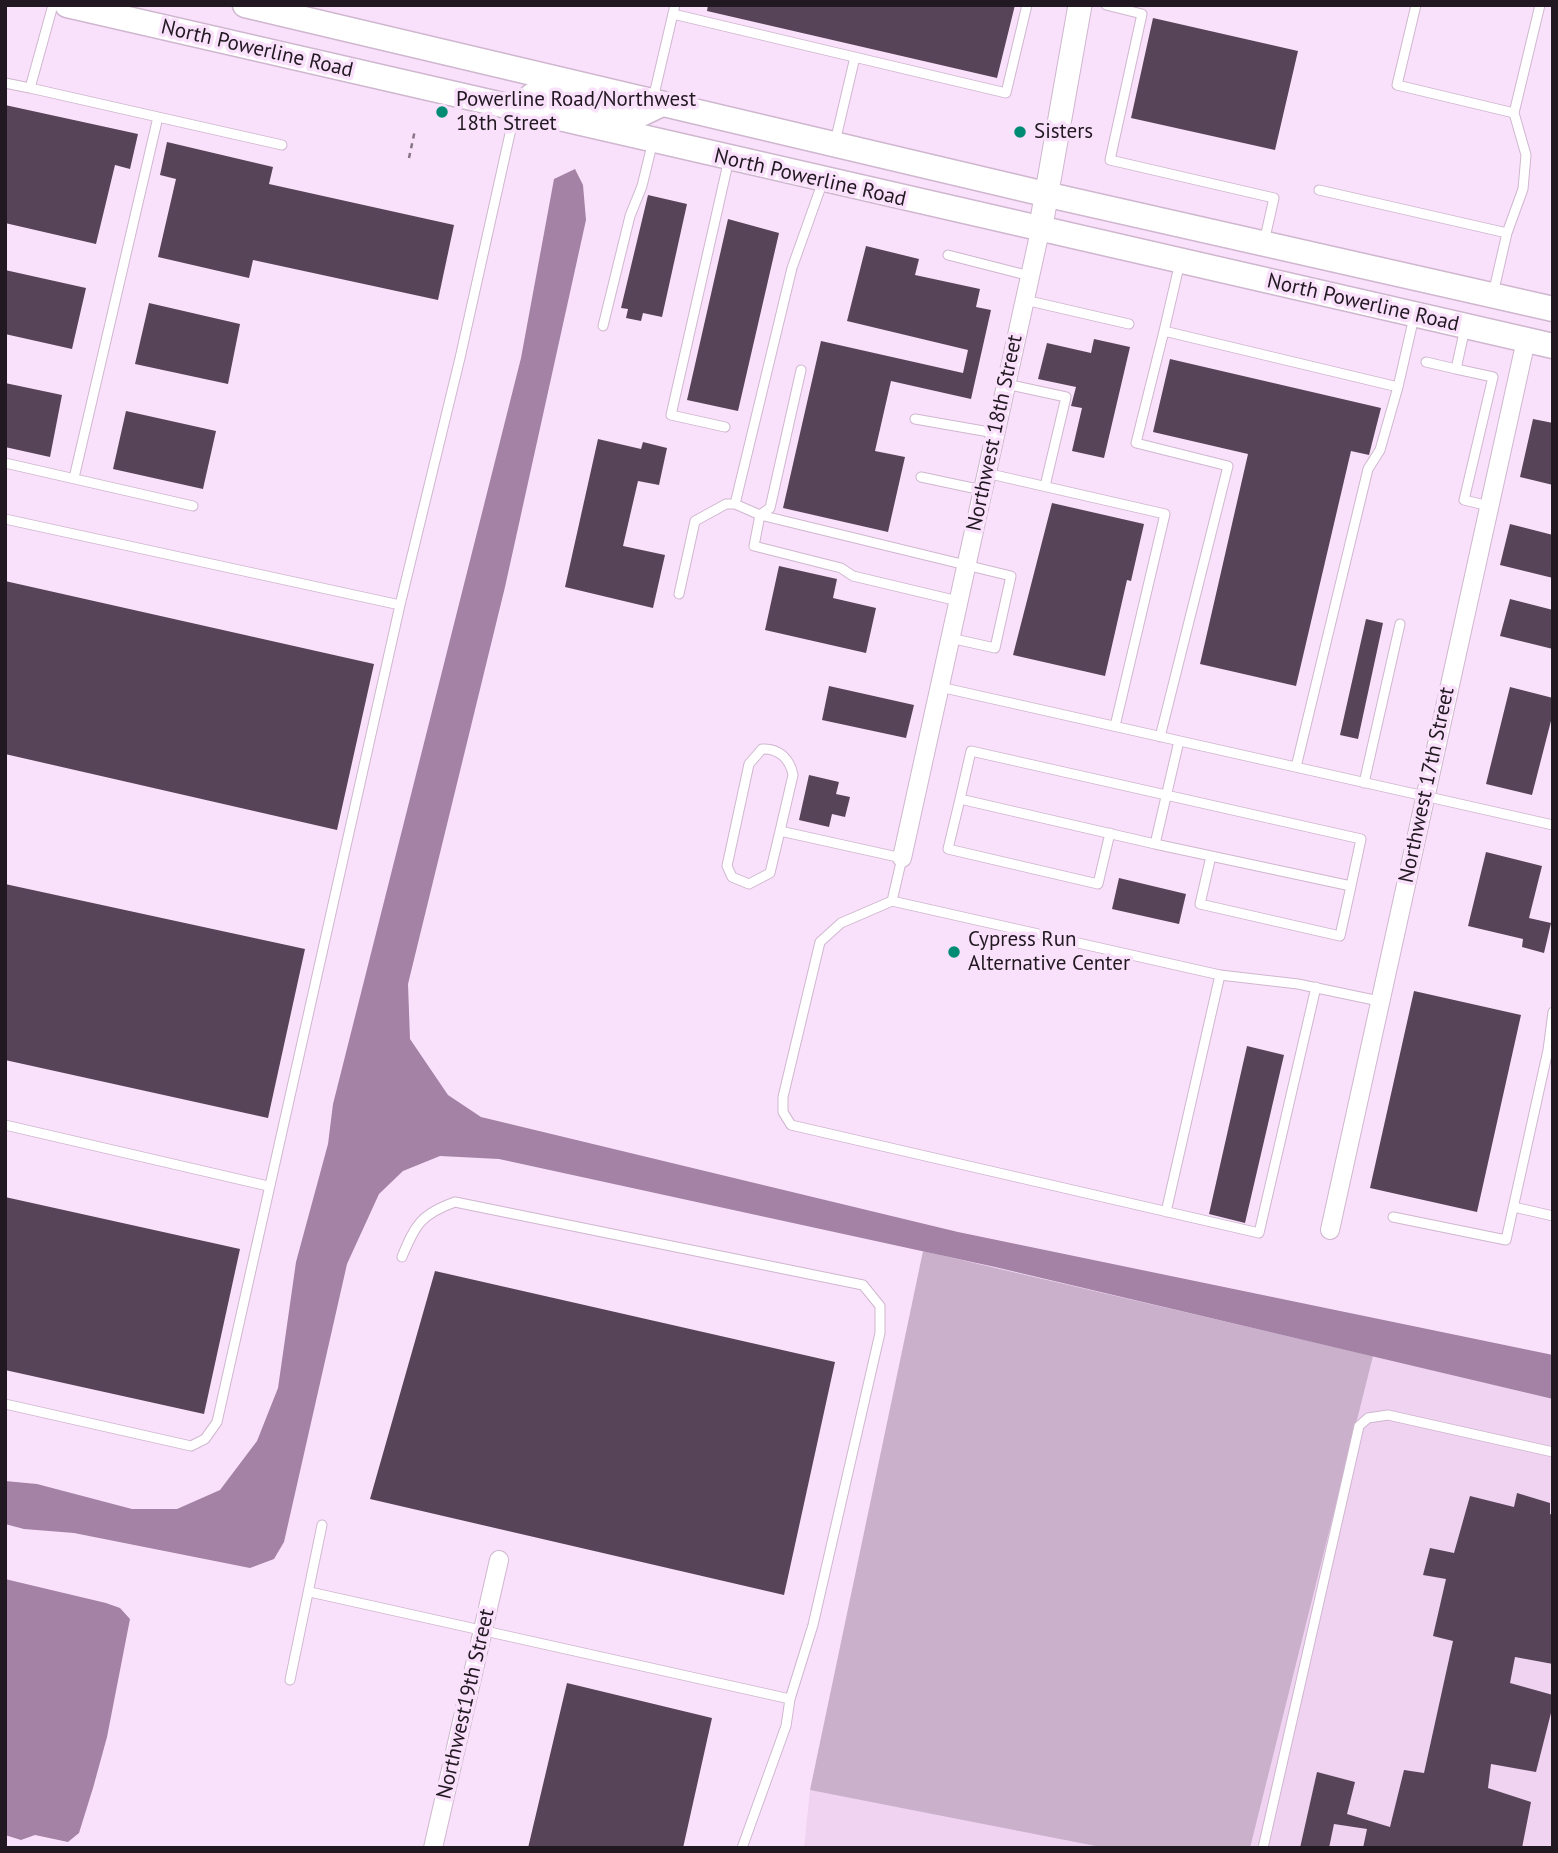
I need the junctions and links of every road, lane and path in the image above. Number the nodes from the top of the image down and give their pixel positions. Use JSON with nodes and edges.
{"nodes":[{"id":1,"x":53,"y":5,"type":"edge"},
{"id":2,"x":67,"y":5,"type":"edge"},
{"id":3,"x":245,"y":5,"type":"edge"},
{"id":4,"x":1027,"y":5,"type":"edge"},
{"id":5,"x":1080,"y":5,"type":"edge"},
{"id":6,"x":1106,"y":5,"type":"edge"},
{"id":7,"x":1416,"y":5,"type":"edge"},
{"id":8,"x":1540,"y":5,"type":"edge"},
{"id":9,"x":674,"y":10,"type":"edge"},
{"id":10,"x":855,"y":57,"type":"junction"},
{"id":11,"x":5,"y":83,"type":"edge"},
{"id":12,"x":30,"y":88,"type":"junction"},
{"id":13,"x":657,"y":102,"type":"junction"},
{"id":14,"x":515,"y":109,"type":"junction"},
{"id":15,"x":1514,"y":113,"type":"junction"},
{"id":16,"x":158,"y":117,"type":"junction"},
{"id":17,"x":415,"y":130,"type":"dead end"},
{"id":18,"x":653,"y":141,"type":"junction"},
{"id":19,"x":835,"y":144,"type":"junction"},
{"id":20,"x":282,"y":145,"type":"dead end"},
{"id":21,"x":409,"y":158,"type":"dead end"},
{"id":22,"x":729,"y":159,"type":"junction"},
{"id":23,"x":823,"y":181,"type":"junction"},
{"id":24,"x":1319,"y":190,"type":"dead end"},
{"id":25,"x":1049,"y":195,"type":"junction"},
{"id":26,"x":1040,"y":231,"type":"junction"},
{"id":27,"x":1507,"y":233,"type":"junction"},
{"id":28,"x":1264,"y":243,"type":"junction"},
{"id":29,"x":948,"y":255,"type":"dead end"},
{"id":30,"x":1180,"y":262,"type":"junction"},
{"id":31,"x":1030,"y":276,"type":"junction"},
{"id":32,"x":1492,"y":295,"type":"junction"},
{"id":33,"x":1025,"y":300,"type":"junction"},
{"id":34,"x":1548,"y":313,"type":"edge"},
{"id":35,"x":1415,"y":315,"type":"junction"},
{"id":36,"x":1129,"y":324,"type":"dead end"},
{"id":37,"x":603,"y":326,"type":"dead end"},
{"id":38,"x":1472,"y":328,"type":"junction"},
{"id":39,"x":1164,"y":331,"type":"junction"},
{"id":40,"x":1526,"y":340,"type":"junction"},
{"id":41,"x":1553,"y":346,"type":"edge"},
{"id":42,"x":1426,"y":362,"type":"dead end"},
{"id":43,"x":1456,"y":369,"type":"junction"},
{"id":44,"x":802,"y":370,"type":"dead end"},
{"id":45,"x":1006,"y":384,"type":"junction"},
{"id":46,"x":1398,"y":387,"type":"junction"},
{"id":47,"x":915,"y":419,"type":"dead end"},
{"id":48,"x":725,"y":427,"type":"dead end"},
{"id":49,"x":995,"y":433,"type":"junction"},
{"id":50,"x":5,"y":463,"type":"edge"},
{"id":51,"x":986,"y":472,"type":"junction"},
{"id":52,"x":921,"y":477,"type":"dead end"},
{"id":53,"x":74,"y":478,"type":"junction"},
{"id":54,"x":1045,"y":486,"type":"junction"},
{"id":55,"x":982,"y":491,"type":"junction"},
{"id":56,"x":735,"y":505,"type":"junction"},
{"id":57,"x":193,"y":506,"type":"dead end"},
{"id":58,"x":1489,"y":506,"type":"junction"},
{"id":59,"x":760,"y":515,"type":"junction"},
{"id":60,"x":5,"y":519,"type":"edge"},
{"id":61,"x":966,"y":566,"type":"junction"},
{"id":62,"x":679,"y":594,"type":"dead end"},
{"id":63,"x":958,"y":601,"type":"junction"},
{"id":64,"x":400,"y":605,"type":"junction"},
{"id":65,"x":1400,"y":624,"type":"dead end"},
{"id":66,"x":950,"y":638,"type":"junction"},
{"id":67,"x":940,"y":687,"type":"junction"},
{"id":68,"x":1115,"y":726,"type":"junction"},
{"id":69,"x":1160,"y":737,"type":"junction"},
{"id":70,"x":1179,"y":741,"type":"junction"},
{"id":71,"x":1296,"y":767,"type":"junction"},
{"id":72,"x":1364,"y":783,"type":"junction"},
{"id":73,"x":1167,"y":794,"type":"junction"},
{"id":74,"x":1424,"y":796,"type":"junction"},
{"id":75,"x":960,"y":799,"type":"junction"},
{"id":76,"x":1553,"y":825,"type":"edge"},
{"id":77,"x":780,"y":831,"type":"junction"},
{"id":78,"x":1110,"y":833,"type":"junction"},
{"id":79,"x":1155,"y":844,"type":"junction"},
{"id":80,"x":1211,"y":856,"type":"junction"},
{"id":81,"x":902,"y":858,"type":"junction"},
{"id":82,"x":1351,"y":886,"type":"junction"},
{"id":83,"x":892,"y":901,"type":"junction"},
{"id":84,"x":1220,"y":975,"type":"junction"},
{"id":85,"x":1316,"y":987,"type":"junction"},
{"id":86,"x":1380,"y":1001,"type":"junction"},
{"id":87,"x":1553,"y":1012,"type":"edge"},
{"id":88,"x":1550,"y":1051,"type":"edge"},
{"id":89,"x":5,"y":1125,"type":"edge"},
{"id":90,"x":268,"y":1186,"type":"junction"},
{"id":91,"x":1514,"y":1207,"type":"junction"},
{"id":92,"x":1166,"y":1212,"type":"junction"},
{"id":93,"x":1553,"y":1216,"type":"edge"},
{"id":94,"x":1393,"y":1217,"type":"dead end"},
{"id":95,"x":1329,"y":1230,"type":"dead end"},
{"id":96,"x":402,"y":1257,"type":"dead end"},
{"id":97,"x":5,"y":1404,"type":"edge"},
{"id":98,"x":1553,"y":1452,"type":"edge"},
{"id":99,"x":322,"y":1525,"type":"dead end"},
{"id":100,"x":499,"y":1560,"type":"dead end"},
{"id":101,"x":310,"y":1592,"type":"junction"},
{"id":102,"x":482,"y":1630,"type":"junction"},
{"id":103,"x":290,"y":1680,"type":"dead end"},
{"id":104,"x":790,"y":1699,"type":"junction"},
{"id":105,"x":433,"y":1848,"type":"edge"},
{"id":106,"x":742,"y":1848,"type":"edge"},
{"id":107,"x":1264,"y":1848,"type":"edge"}],
"edges":[{"from":1,"to":12,"type":"lane"},
{"from":2,"to":14,"type":"main road","name":"North Powerline Road"},
{"from":3,"to":13,"type":"main road","name":"North Powerline Road"},
{"from":4,"to":10,"type":"lane"},
{"from":5,"to":25,"type":"street","name":"Northwest 18th Street"},
{"from":6,"to":28,"type":"lane"},
{"from":7,"to":15,"type":"lane"},
{"from":8,"to":15,"type":"lane"},
{"from":9,"to":10,"type":"lane"},
{"from":9,"to":13,"type":"lane"},
{"from":10,"to":19,"type":"lane"},
{"from":11,"to":12,"type":"lane"},
{"from":12,"to":16,"type":"lane"},
{"from":13,"to":14,"type":"main road"},
{"from":13,"to":19,"type":"main road","name":"North Powerline Road"},
{"from":14,"to":18,"type":"main road","name":"North Powerline Road"},
{"from":14,"to":64,"type":"lane"},
{"from":15,"to":27,"type":"lane"},
{"from":16,"to":20,"type":"lane"},
{"from":16,"to":53,"type":"lane"},
{"from":17,"to":21,"type":"path"},
{"from":18,"to":22,"type":"main road","name":"North Powerline Road"},
{"from":18,"to":37,"type":"lane"},
{"from":19,"to":25,"type":"main road","name":"North Powerline Road"},
{"from":22,"to":23,"type":"main road","name":"North Powerline Road"},
{"from":22,"to":48,"type":"lane"},
{"from":23,"to":26,"type":"main road","name":"North Powerline Road"},
{"from":23,"to":56,"type":"lane"},
{"from":24,"to":27,"type":"lane"},
{"from":25,"to":26,"type":"street","name":"Northwest 18th Street"},
{"from":25,"to":28,"type":"main road","name":"North Powerline Road"},
{"from":26,"to":30,"type":"main road","name":"North Powerline Road"},
{"from":26,"to":31,"type":"street","name":"Northwest 18th Street"},
{"from":27,"to":32,"type":"lane"},
{"from":28,"to":32,"type":"main road","name":"North Powerline Road"},
{"from":29,"to":31,"type":"lane"},
{"from":30,"to":35,"type":"main road","name":"North Powerline Road"},
{"from":30,"to":39,"type":"lane"},
{"from":31,"to":33,"type":"street","name":"Northwest 18th Street"},
{"from":32,"to":34,"type":"main road","name":"North Powerline Road"},
{"from":33,"to":36,"type":"lane"},
{"from":33,"to":45,"type":"street","name":"Northwest 18th Street"},
{"from":34,"to":38,"type":"main road"},
{"from":34,"to":40,"type":"main road"},
{"from":35,"to":38,"type":"main road","name":"North Powerline Road"},
{"from":35,"to":46,"type":"lane"},
{"from":38,"to":40,"type":"main road","name":"North Powerline Road"},
{"from":38,"to":43,"type":"lane"},
{"from":39,"to":46,"type":"lane"},
{"from":39,"to":69,"type":"lane"},
{"from":40,"to":41,"type":"main road","name":"North Powerline Road"},
{"from":40,"to":58,"type":"street","name":"Northwest 17th Street"},
{"from":42,"to":43,"type":"lane"},
{"from":43,"to":58,"type":"lane"},
{"from":44,"to":59,"type":"lane"},
{"from":45,"to":49,"type":"street","name":"Northwest 18th Street"},
{"from":45,"to":54,"type":"lane"},
{"from":46,"to":71,"type":"lane"},
{"from":47,"to":49,"type":"lane"},
{"from":49,"to":51,"type":"street","name":"Northwest 18th Street"},
{"from":50,"to":53,"type":"lane"},
{"from":51,"to":54,"type":"lane"},
{"from":51,"to":55,"type":"street","name":"Northwest 18th Street"},
{"from":52,"to":55,"type":"lane"},
{"from":53,"to":57,"type":"lane"},
{"from":54,"to":68,"type":"lane"},
{"from":55,"to":61,"type":"street","name":"Northwest 18th Street"},
{"from":56,"to":59,"type":"lane"},
{"from":56,"to":62,"type":"lane"},
{"from":58,"to":74,"type":"street","name":"Northwest 17th Street"},
{"from":59,"to":61,"type":"lane"},
{"from":59,"to":63,"type":"lane"},
{"from":60,"to":64,"type":"lane"},
{"from":61,"to":63,"type":"street","name":"Northwest 18th Street"},
{"from":61,"to":66,"type":"lane"},
{"from":63,"to":66,"type":"street","name":"Northwest 18th Street"},
{"from":64,"to":90,"type":"lane"},
{"from":65,"to":72,"type":"lane"},
{"from":66,"to":67,"type":"street","name":"Northwest 18th Street"},
{"from":67,"to":68,"type":"lane"},
{"from":67,"to":81,"type":"street","name":"Northwest 18th Street"},
{"from":68,"to":69,"type":"lane"},
{"from":69,"to":70,"type":"lane"},
{"from":70,"to":71,"type":"lane"},
{"from":70,"to":73,"type":"lane"},
{"from":71,"to":72,"type":"lane"},
{"from":72,"to":74,"type":"lane"},
{"from":73,"to":75,"type":"lane"},
{"from":73,"to":79,"type":"lane"},
{"from":73,"to":82,"type":"lane"},
{"from":74,"to":76,"type":"lane"},
{"from":74,"to":86,"type":"street","name":"Northwest 17th Street"},
{"from":75,"to":78,"type":"lane"},
{"from":75,"to":78,"type":"lane"},
{"from":77,"to":77,"type":"lane"},
{"from":77,"to":81,"type":"lane"},
{"from":78,"to":79,"type":"lane"},
{"from":79,"to":80,"type":"lane"},
{"from":80,"to":82,"type":"lane"},
{"from":80,"to":82,"type":"lane"},
{"from":81,"to":83,"type":"lane"},
{"from":83,"to":84,"type":"lane"},
{"from":83,"to":92,"type":"lane"},
{"from":84,"to":85,"type":"lane"},
{"from":84,"to":92,"type":"lane"},
{"from":85,"to":86,"type":"lane"},
{"from":85,"to":92,"type":"lane"},
{"from":86,"to":95,"type":"street","name":"Northwest 17th Street"},
{"from":87,"to":88,"type":"lane"},
{"from":88,"to":91,"type":"lane"},
{"from":89,"to":90,"type":"lane"},
{"from":90,"to":97,"type":"lane"},
{"from":91,"to":93,"type":"lane"},
{"from":91,"to":94,"type":"lane"},
{"from":96,"to":104,"type":"lane"},
{"from":98,"to":107,"type":"lane"},
{"from":99,"to":101,"type":"lane"},
{"from":100,"to":102,"type":"street","name":"Northwest19th Street"},
{"from":101,"to":102,"type":"lane"},
{"from":101,"to":103,"type":"lane"},
{"from":102,"to":104,"type":"lane"},
{"from":102,"to":105,"type":"street","name":"Northwest19th Street"},
{"from":104,"to":106,"type":"lane"}]}
